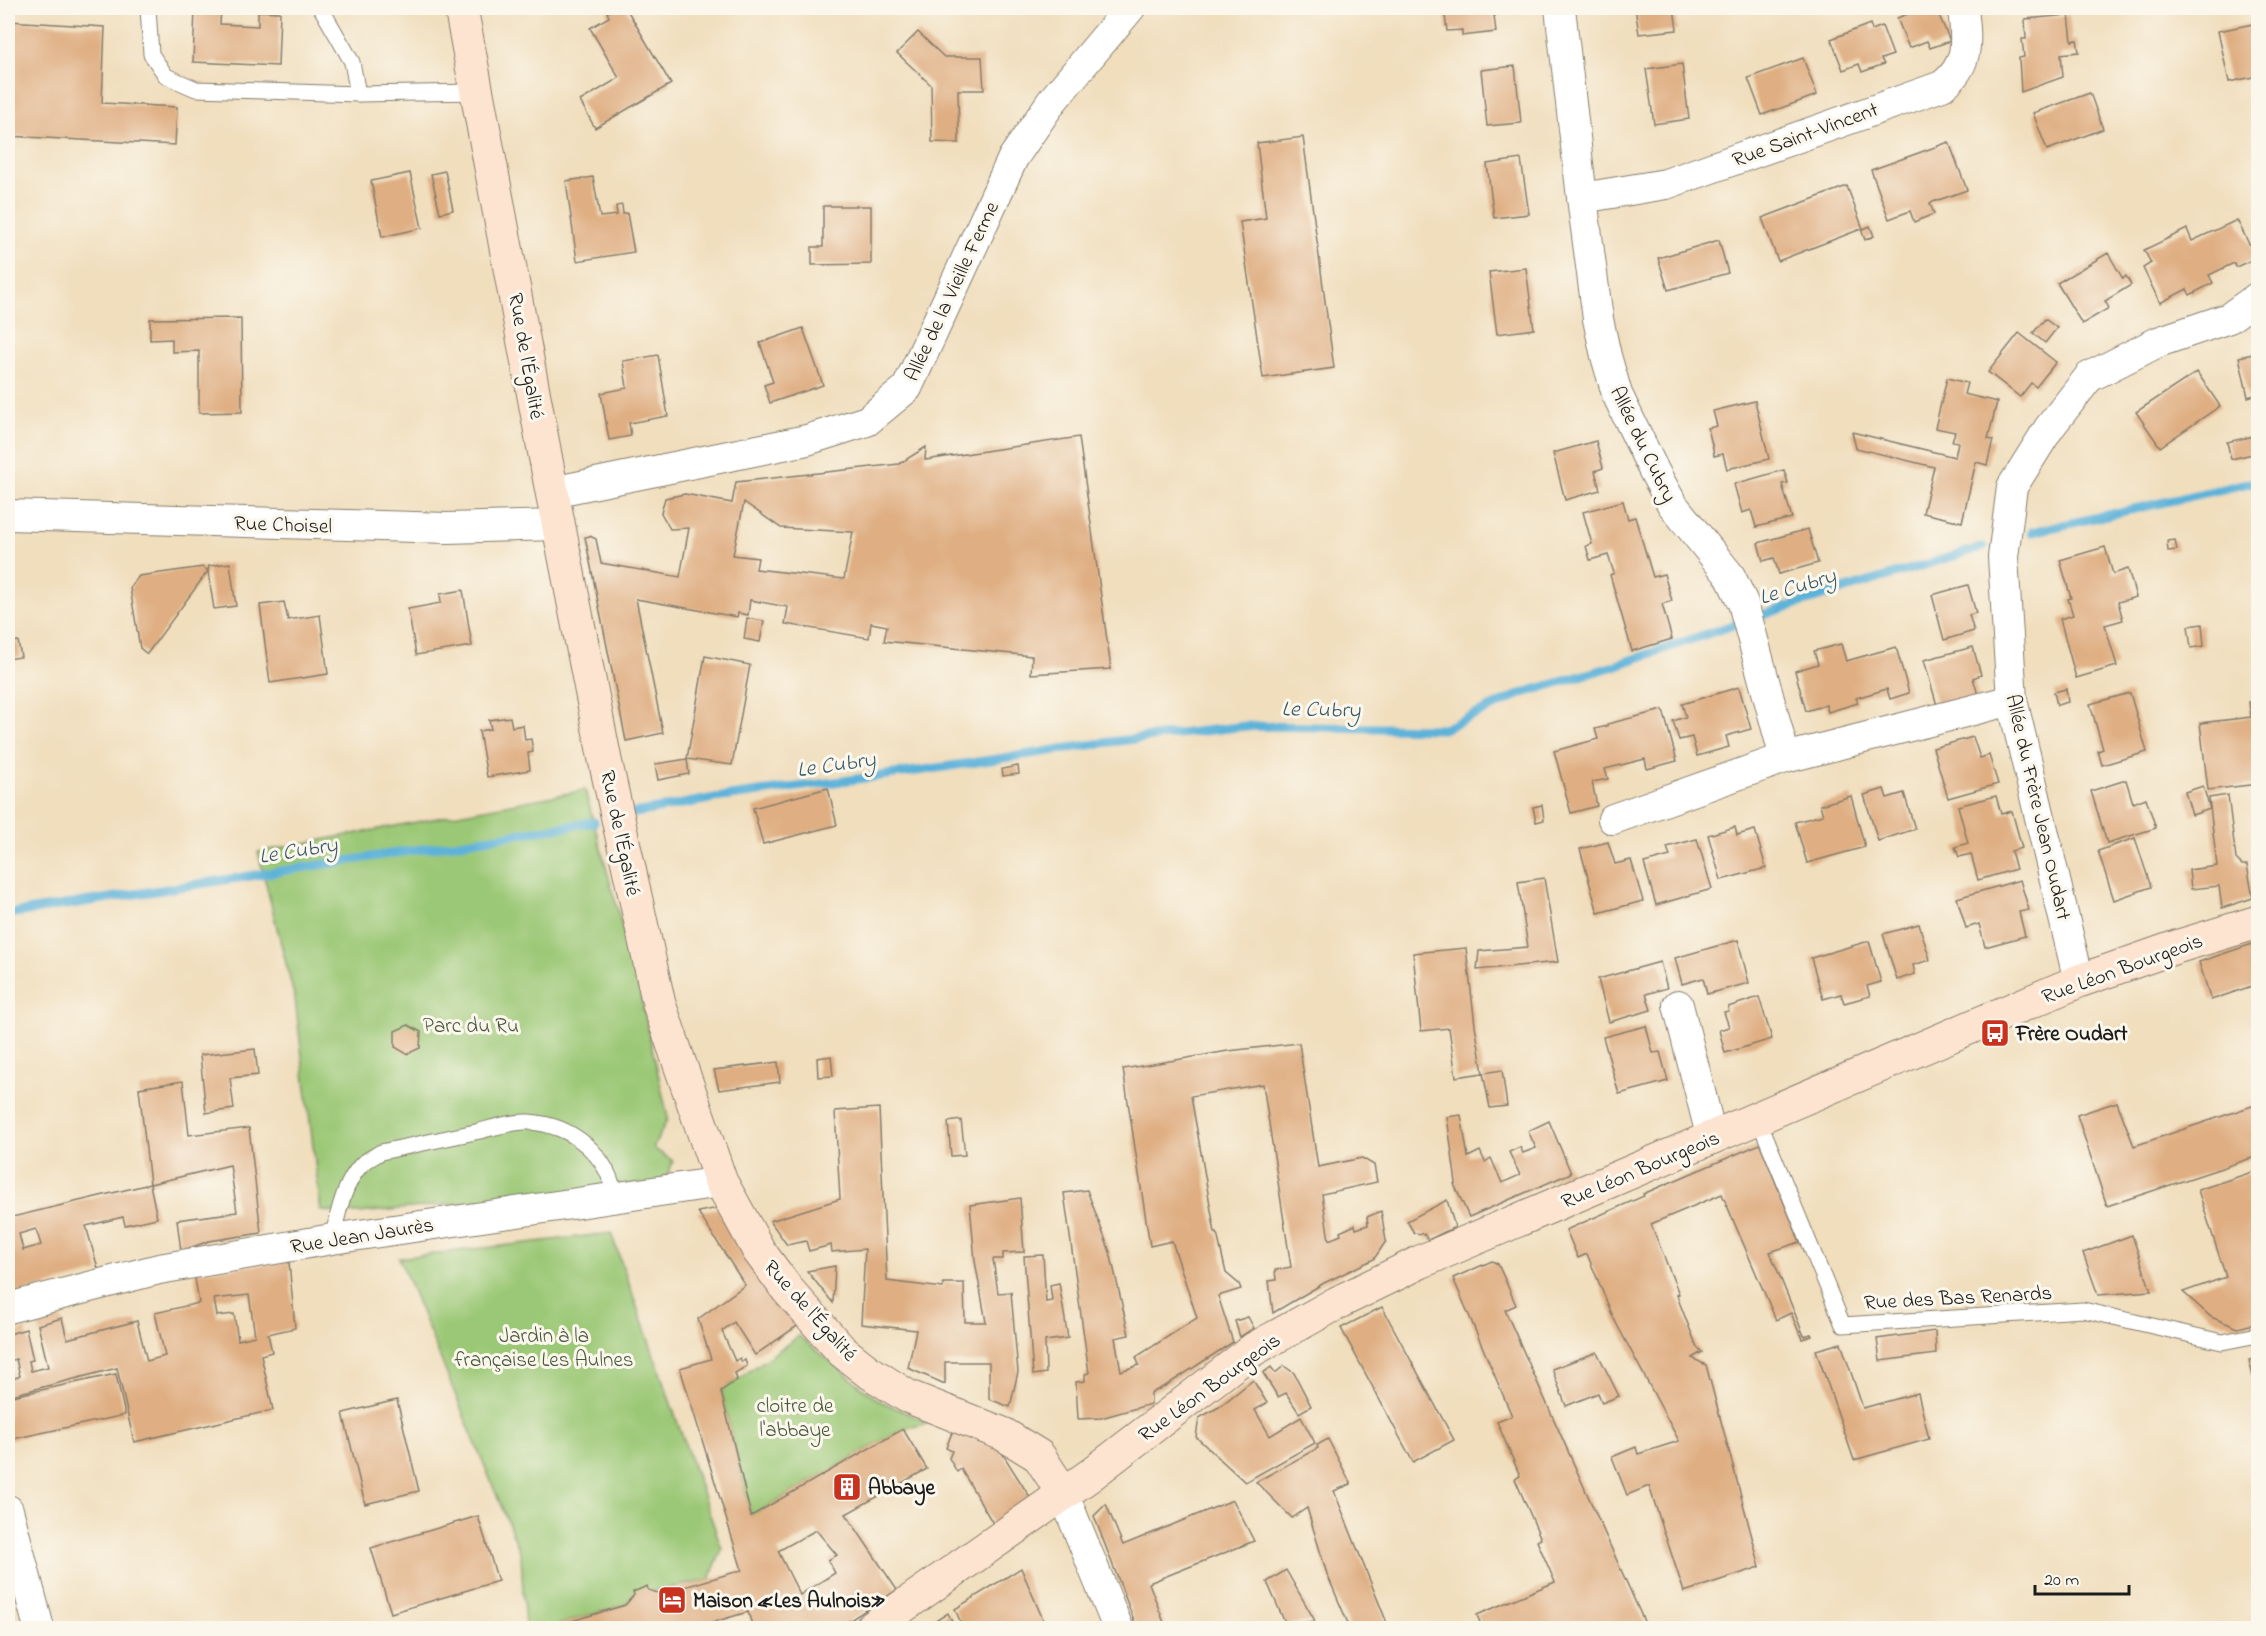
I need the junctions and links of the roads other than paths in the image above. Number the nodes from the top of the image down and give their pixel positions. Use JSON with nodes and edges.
{"nodes":[{"id":1,"x":148,"y":8,"type":"edge"},
{"id":2,"x":321,"y":8,"type":"edge"},
{"id":3,"x":461,"y":8,"type":"edge"},
{"id":4,"x":1130,"y":8,"type":"edge"},
{"id":5,"x":1560,"y":8,"type":"edge"},
{"id":6,"x":1963,"y":8,"type":"edge"},
{"id":7,"x":478,"y":93,"type":"junction"},
{"id":8,"x":358,"y":94,"type":"junction"},
{"id":9,"x":1582,"y":198,"type":"junction"},
{"id":10,"x":2259,"y":297,"type":"edge"},
{"id":11,"x":552,"y":492,"type":"junction"},
{"id":12,"x":8,"y":515,"type":"edge"},
{"id":13,"x":558,"y":525,"type":"junction"},
{"id":14,"x":2012,"y":700,"type":"junction"},
{"id":15,"x":1785,"y":758,"type":"junction"},
{"id":16,"x":1613,"y":819,"type":"dead end"},
{"id":17,"x":2259,"y":922,"type":"edge"},
{"id":18,"x":2079,"y":981,"type":"junction"},
{"id":19,"x":1678,"y":1005,"type":"dead end"},
{"id":20,"x":1758,"y":1118,"type":"junction"},
{"id":21,"x":1712,"y":1139,"type":"junction"},
{"id":22,"x":721,"y":1182,"type":"junction"},
{"id":23,"x":615,"y":1197,"type":"junction"},
{"id":24,"x":332,"y":1239,"type":"junction"},
{"id":25,"x":8,"y":1308,"type":"edge"},
{"id":26,"x":2259,"y":1335,"type":"edge"},
{"id":27,"x":1063,"y":1493,"type":"junction"},
{"id":28,"x":8,"y":1510,"type":"edge"},
{"id":29,"x":39,"y":1629,"type":"edge"},
{"id":30,"x":872,"y":1629,"type":"edge"},
{"id":31,"x":1118,"y":1629,"type":"edge"}],
"edges":[{"from":1,"to":8,"type":"lane"},
{"from":2,"to":8,"type":"lane"},
{"from":3,"to":7,"type":"street","name":"Rue de l'Égalité"},
{"from":4,"to":11,"type":"street","name":"Allée de la Vieille Ferme"},
{"from":5,"to":9,"type":"street"},
{"from":6,"to":9,"type":"street","name":"Rue Saint-Vincent"},
{"from":7,"to":8,"type":"lane"},
{"from":7,"to":11,"type":"street","name":"Rue de l'Égalité"},
{"from":9,"to":15,"type":"street","name":"Allée du Cubry"},
{"from":10,"to":14,"type":"street","name":"Allée du Frère Jean Oudart"},
{"from":11,"to":13,"type":"street","name":"Rue de l'Égalité"},
{"from":12,"to":13,"type":"street","name":"Rue Choisel"},
{"from":13,"to":22,"type":"street","name":"Rue de l'Égalité"},
{"from":14,"to":15,"type":"street"},
{"from":14,"to":18,"type":"street","name":"Allée du Frère Jean Oudart"},
{"from":15,"to":16,"type":"street"},
{"from":17,"to":18,"type":"street","name":"Rue Léon Bourgeois"},
{"from":18,"to":20,"type":"street","name":"Rue Léon Bourgeois"},
{"from":19,"to":21,"type":"street"},
{"from":20,"to":21,"type":"street","name":"Rue Léon Bourgeois"},
{"from":20,"to":26,"type":"lane","name":"Rue des Bas Renards"},
{"from":21,"to":27,"type":"street","name":"Rue Léon Bourgeois"},
{"from":22,"to":23,"type":"street","name":"Rue Jean Jaurès"},
{"from":22,"to":27,"type":"street","name":"Rue de l'Égalité"},
{"from":23,"to":24,"type":"street","name":"Rue Jean Jaurès"},
{"from":23,"to":24,"type":"lane"},
{"from":24,"to":25,"type":"street","name":"Rue Jean Jaurès"},
{"from":27,"to":30,"type":"street","name":"Rue Léon Bourgeois"},
{"from":27,"to":31,"type":"street"},
{"from":28,"to":29,"type":"street"}]}
